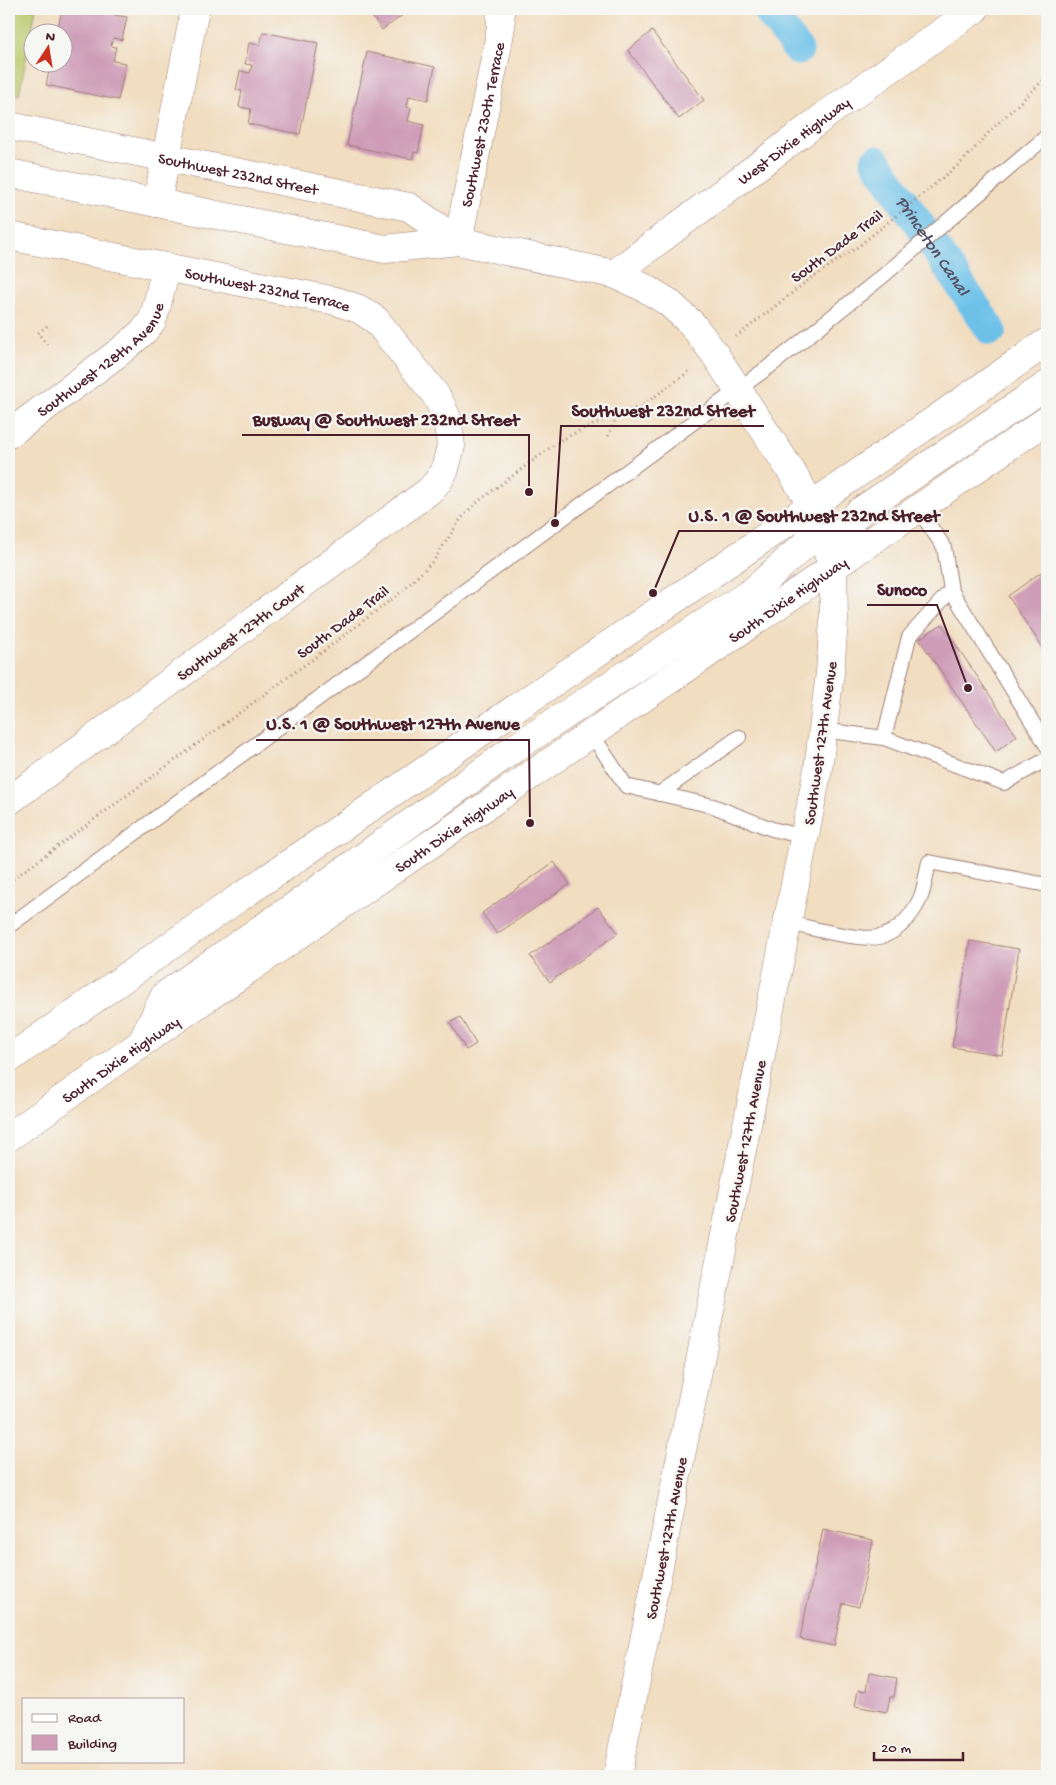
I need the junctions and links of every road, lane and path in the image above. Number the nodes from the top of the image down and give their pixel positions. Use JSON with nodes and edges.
{"nodes":[{"id":1,"x":195,"y":9,"type":"edge"},
{"id":2,"x":500,"y":9,"type":"edge"},
{"id":3,"x":975,"y":9,"type":"edge"},
{"id":4,"x":952,"y":18,"type":"edge"},
{"id":5,"x":1047,"y":77,"type":"edge"},
{"id":6,"x":9,"y":126,"type":"edge"},
{"id":7,"x":1047,"y":136,"type":"edge"},
{"id":8,"x":167,"y":158,"type":"junction"},
{"id":9,"x":9,"y":173,"type":"edge"},
{"id":10,"x":157,"y":203,"type":"junction"},
{"id":11,"x":9,"y":236,"type":"edge"},
{"id":12,"x":458,"y":241,"type":"junction"},
{"id":13,"x":166,"y":267,"type":"junction"},
{"id":14,"x":614,"y":274,"type":"junction"},
{"id":15,"x":47,"y":326,"type":"dead end"},
{"id":16,"x":747,"y":328,"type":"dead end"},
{"id":17,"x":1047,"y":342,"type":"edge"},
{"id":18,"x":48,"y":346,"type":"dead end"},
{"id":19,"x":681,"y":377,"type":"dead end"},
{"id":20,"x":1047,"y":385,"type":"edge"},
{"id":21,"x":738,"y":388,"type":"junction"},
{"id":22,"x":618,"y":415,"type":"junction"},
{"id":23,"x":1047,"y":420,"type":"edge"},
{"id":24,"x":398,"y":425,"type":"dead end"},
{"id":25,"x":390,"y":427,"type":"dead end"},
{"id":26,"x":9,"y":434,"type":"edge"},
{"id":27,"x":608,"y":436,"type":"dead end"},
{"id":28,"x":451,"y":446,"type":"joint"},
{"id":29,"x":811,"y":504,"type":"junction"},
{"id":30,"x":918,"y":509,"type":"junction"},
{"id":31,"x":833,"y":568,"type":"junction"},
{"id":32,"x":951,"y":590,"type":"junction"},
{"id":33,"x":822,"y":730,"type":"junction"},
{"id":34,"x":591,"y":733,"type":"junction"},
{"id":35,"x":739,"y":737,"type":"dead end"},
{"id":36,"x":884,"y":738,"type":"junction"},
{"id":37,"x":1047,"y":746,"type":"edge"},
{"id":38,"x":1047,"y":758,"type":"edge"},
{"id":39,"x":659,"y":794,"type":"junction"},
{"id":40,"x":9,"y":801,"type":"edge"},
{"id":41,"x":805,"y":836,"type":"junction"},
{"id":42,"x":9,"y":882,"type":"edge"},
{"id":43,"x":1047,"y":885,"type":"edge"},
{"id":44,"x":788,"y":923,"type":"junction"},
{"id":45,"x":9,"y":926,"type":"edge"},
{"id":46,"x":143,"y":1042,"type":"junction"},
{"id":47,"x":9,"y":1059,"type":"edge"},
{"id":48,"x":9,"y":1137,"type":"edge"},
{"id":49,"x":618,"y":1776,"type":"edge"}],
"edges":[{"from":1,"to":8,"type":"main road"},
{"from":2,"to":12,"type":"main road","name":"Southwest 230th Terrace"},
{"from":3,"to":4,"type":"main road","name":"West Dixie Highway"},
{"from":4,"to":14,"type":"main road","name":"West Dixie Highway"},
{"from":5,"to":16,"type":"path","name":"South Dade Trail"},
{"from":6,"to":8,"type":"main road","name":"Southwest 232nd Street"},
{"from":7,"to":21,"type":"lane"},
{"from":8,"to":10,"type":"main road"},
{"from":8,"to":12,"type":"main road","name":"Southwest 232nd Street"},
{"from":9,"to":10,"type":"main road","name":"Southwest 232nd Street"},
{"from":10,"to":12,"type":"main road","name":"Southwest 232nd Street"},
{"from":11,"to":13,"type":"main road","name":"Southwest 232nd Terrace"},
{"from":12,"to":14,"type":"main road","name":"Southwest 232nd Street"},
{"from":13,"to":26,"type":"main road","name":"Southwest 128th Avenue"},
{"from":13,"to":28,"type":"main road","name":"Southwest 232nd Terrace"},
{"from":14,"to":21,"type":"main road","name":"Southwest 232nd Street"},
{"from":15,"to":18,"type":"path"},
{"from":17,"to":29,"type":"main road"},
{"from":19,"to":22,"type":"path","name":"South Dade Trail"},
{"from":20,"to":31,"type":"main road"},
{"from":21,"to":29,"type":"main road","name":"Southwest 232nd Street"},
{"from":21,"to":45,"type":"lane"},
{"from":22,"to":27,"type":"path"},
{"from":22,"to":42,"type":"path","name":"South Dade Trail"},
{"from":23,"to":30,"type":"main road","name":"South Dixie Highway"},
{"from":24,"to":25,"type":"path"},
{"from":28,"to":40,"type":"main road","name":"Southwest 127th Court"},
{"from":29,"to":31,"type":"main road","name":"Southwest 127th Avenue"},
{"from":29,"to":46,"type":"main road"},
{"from":29,"to":47,"type":"main road"},
{"from":30,"to":31,"type":"main road","name":"South Dixie Highway"},
{"from":30,"to":32,"type":"lane"},
{"from":31,"to":33,"type":"main road","name":"Southwest 127th Avenue"},
{"from":31,"to":34,"type":"main road","name":"South Dixie Highway"},
{"from":32,"to":36,"type":"lane"},
{"from":32,"to":37,"type":"lane"},
{"from":33,"to":36,"type":"lane"},
{"from":33,"to":41,"type":"main road","name":"Southwest 127th Avenue"},
{"from":34,"to":39,"type":"lane"},
{"from":34,"to":46,"type":"main road","name":"South Dixie Highway"},
{"from":35,"to":39,"type":"lane"},
{"from":36,"to":38,"type":"lane"},
{"from":39,"to":41,"type":"lane"},
{"from":41,"to":44,"type":"main road","name":"Southwest 127th Avenue"},
{"from":43,"to":44,"type":"lane"},
{"from":44,"to":49,"type":"main road","name":"Southwest 127th Avenue"},
{"from":46,"to":48,"type":"main road","name":"South Dixie Highway"}]}
